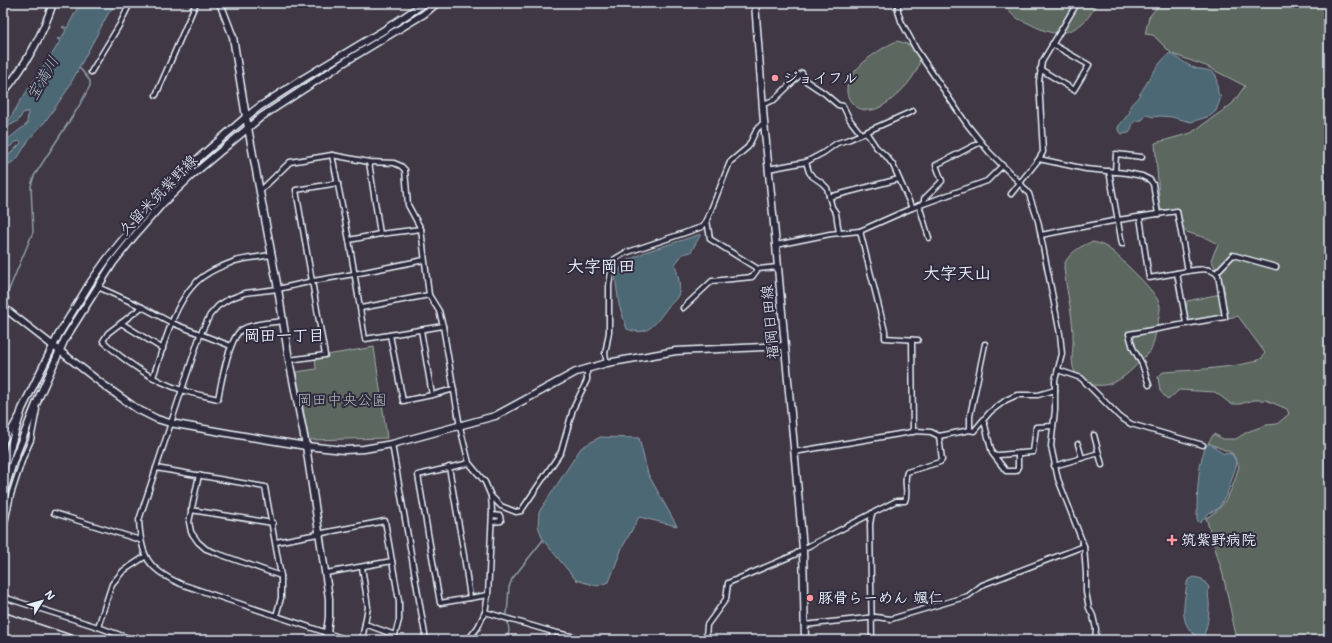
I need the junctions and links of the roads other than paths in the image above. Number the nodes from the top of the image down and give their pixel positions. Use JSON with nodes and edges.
{"nodes":[{"id":1,"x":53,"y":3,"type":"edge"},
{"id":2,"x":130,"y":3,"type":"edge"},
{"id":3,"x":196,"y":3,"type":"edge"},
{"id":4,"x":220,"y":3,"type":"edge"},
{"id":5,"x":425,"y":3,"type":"edge"},
{"id":6,"x":437,"y":3,"type":"edge"},
{"id":7,"x":755,"y":3,"type":"edge"},
{"id":8,"x":898,"y":3,"type":"edge"},
{"id":9,"x":1078,"y":3,"type":"edge"},
{"id":10,"x":1052,"y":44,"type":"junction"},
{"id":11,"x":1040,"y":69,"type":"junction"},
{"id":12,"x":92,"y":72,"type":"dead end"},
{"id":13,"x":3,"y":93,"type":"edge"},
{"id":14,"x":156,"y":95,"type":"dead end"},
{"id":15,"x":763,"y":104,"type":"junction"},
{"id":16,"x":913,"y":111,"type":"dead end"},
{"id":17,"x":246,"y":117,"type":"junction"},
{"id":18,"x":764,"y":122,"type":"junction"},
{"id":19,"x":248,"y":127,"type":"junction"},
{"id":20,"x":866,"y":132,"type":"junction"},
{"id":21,"x":861,"y":134,"type":"junction"},
{"id":22,"x":980,"y":142,"type":"junction"},
{"id":23,"x":332,"y":155,"type":"junction"},
{"id":24,"x":1142,"y":157,"type":"dead end"},
{"id":25,"x":1039,"y":159,"type":"junction"},
{"id":26,"x":369,"y":162,"type":"junction"},
{"id":27,"x":806,"y":162,"type":"junction"},
{"id":28,"x":1002,"y":166,"type":"junction"},
{"id":29,"x":768,"y":169,"type":"junction"},
{"id":30,"x":1109,"y":171,"type":"junction"},
{"id":31,"x":1115,"y":172,"type":"junction"},
{"id":32,"x":898,"y":179,"type":"junction"},
{"id":33,"x":338,"y":183,"type":"junction"},
{"id":34,"x":1020,"y":183,"type":"junction"},
{"id":35,"x":260,"y":191,"type":"junction"},
{"id":36,"x":1011,"y":194,"type":"dead end"},
{"id":37,"x":829,"y":197,"type":"junction"},
{"id":38,"x":924,"y":204,"type":"junction"},
{"id":39,"x":919,"y":205,"type":"junction"},
{"id":40,"x":912,"y":208,"type":"junction"},
{"id":41,"x":1158,"y":214,"type":"junction"},
{"id":42,"x":1140,"y":218,"type":"junction"},
{"id":43,"x":707,"y":220,"type":"junction"},
{"id":44,"x":1118,"y":220,"type":"junction"},
{"id":45,"x":421,"y":229,"type":"junction"},
{"id":46,"x":860,"y":231,"type":"junction"},
{"id":47,"x":839,"y":233,"type":"junction"},
{"id":48,"x":380,"y":234,"type":"junction"},
{"id":49,"x":1041,"y":235,"type":"junction"},
{"id":50,"x":929,"y":238,"type":"dead end"},
{"id":51,"x":349,"y":240,"type":"junction"},
{"id":52,"x":1122,"y":244,"type":"dead end"},
{"id":53,"x":776,"y":245,"type":"junction"},
{"id":54,"x":271,"y":255,"type":"junction"},
{"id":55,"x":424,"y":260,"type":"junction"},
{"id":56,"x":778,"y":267,"type":"junction"},
{"id":57,"x":1276,"y":267,"type":"dead end"},
{"id":58,"x":758,"y":269,"type":"junction"},
{"id":59,"x":1188,"y":271,"type":"junction"},
{"id":60,"x":1177,"y":273,"type":"junction"},
{"id":61,"x":1216,"y":273,"type":"junction"},
{"id":62,"x":354,"y":274,"type":"junction"},
{"id":63,"x":313,"y":281,"type":"junction"},
{"id":64,"x":98,"y":287,"type":"junction"},
{"id":65,"x":278,"y":288,"type":"junction"},
{"id":66,"x":429,"y":295,"type":"junction"},
{"id":67,"x":3,"y":307,"type":"edge"},
{"id":68,"x":142,"y":307,"type":"junction"},
{"id":69,"x":361,"y":308,"type":"junction"},
{"id":70,"x":683,"y":308,"type":"dead end"},
{"id":71,"x":283,"y":321,"type":"junction"},
{"id":72,"x":121,"y":323,"type":"junction"},
{"id":73,"x":172,"y":323,"type":"junction"},
{"id":74,"x":1186,"y":323,"type":"junction"},
{"id":75,"x":443,"y":326,"type":"junction"},
{"id":76,"x":421,"y":330,"type":"junction"},
{"id":77,"x":200,"y":335,"type":"junction"},
{"id":78,"x":390,"y":335,"type":"junction"},
{"id":79,"x":912,"y":340,"type":"junction"},
{"id":80,"x":918,"y":340,"type":"dead end"},
{"id":81,"x":985,"y":344,"type":"dead end"},
{"id":82,"x":52,"y":346,"type":"junction"},
{"id":83,"x":231,"y":346,"type":"junction"},
{"id":84,"x":784,"y":346,"type":"junction"},
{"id":85,"x":163,"y":349,"type":"junction"},
{"id":86,"x":60,"y":351,"type":"junction"},
{"id":87,"x":289,"y":360,"type":"junction"},
{"id":88,"x":607,"y":363,"type":"junction"},
{"id":89,"x":587,"y":368,"type":"junction"},
{"id":90,"x":1058,"y":370,"type":"junction"},
{"id":91,"x":153,"y":377,"type":"junction"},
{"id":92,"x":1149,"y":385,"type":"dead end"},
{"id":93,"x":454,"y":389,"type":"junction"},
{"id":94,"x":181,"y":390,"type":"junction"},
{"id":95,"x":1055,"y":390,"type":"junction"},
{"id":96,"x":432,"y":395,"type":"junction"},
{"id":97,"x":39,"y":397,"type":"junction"},
{"id":98,"x":22,"y":409,"type":"junction"},
{"id":99,"x":983,"y":421,"type":"junction"},
{"id":100,"x":170,"y":423,"type":"junction"},
{"id":101,"x":1053,"y":426,"type":"junction"},
{"id":102,"x":460,"y":427,"type":"junction"},
{"id":103,"x":970,"y":430,"type":"junction"},
{"id":104,"x":913,"y":432,"type":"junction"},
{"id":105,"x":1094,"y":435,"type":"dead end"},
{"id":106,"x":939,"y":436,"type":"junction"},
{"id":107,"x":3,"y":443,"type":"edge"},
{"id":108,"x":392,"y":444,"type":"junction"},
{"id":109,"x":1078,"y":444,"type":"dead end"},
{"id":110,"x":1203,"y":445,"type":"dead end"},
{"id":111,"x":306,"y":446,"type":"junction"},
{"id":112,"x":794,"y":452,"type":"junction"},
{"id":113,"x":1018,"y":453,"type":"junction"},
{"id":114,"x":1099,"y":453,"type":"junction"},
{"id":115,"x":995,"y":456,"type":"junction"},
{"id":116,"x":1082,"y":458,"type":"junction"},
{"id":117,"x":469,"y":463,"type":"junction"},
{"id":118,"x":1102,"y":465,"type":"dead end"},
{"id":119,"x":1054,"y":466,"type":"junction"},
{"id":120,"x":449,"y":467,"type":"junction"},
{"id":121,"x":156,"y":468,"type":"junction"},
{"id":122,"x":3,"y":471,"type":"edge"},
{"id":123,"x":199,"y":475,"type":"junction"},
{"id":124,"x":3,"y":495,"type":"edge"},
{"id":125,"x":491,"y":496,"type":"junction"},
{"id":126,"x":191,"y":510,"type":"junction"},
{"id":127,"x":54,"y":513,"type":"dead end"},
{"id":128,"x":872,"y":513,"type":"junction"},
{"id":129,"x":492,"y":515,"type":"junction"},
{"id":130,"x":492,"y":522,"type":"junction"},
{"id":131,"x":272,"y":523,"type":"junction"},
{"id":132,"x":3,"y":532,"type":"edge"},
{"id":133,"x":320,"y":533,"type":"junction"},
{"id":134,"x":140,"y":540,"type":"junction"},
{"id":135,"x":276,"y":542,"type":"junction"},
{"id":136,"x":1084,"y":546,"type":"junction"},
{"id":137,"x":803,"y":549,"type":"junction"},
{"id":138,"x":146,"y":556,"type":"junction"},
{"id":139,"x":392,"y":561,"type":"junction"},
{"id":140,"x":362,"y":567,"type":"junction"},
{"id":141,"x":326,"y":573,"type":"junction"},
{"id":142,"x":281,"y":576,"type":"junction"},
{"id":143,"x":488,"y":595,"type":"junction"},
{"id":144,"x":3,"y":597,"type":"edge"},
{"id":145,"x":470,"y":598,"type":"junction"},
{"id":146,"x":485,"y":612,"type":"junction"},
{"id":147,"x":276,"y":616,"type":"junction"},
{"id":148,"x":872,"y":618,"type":"junction"},
{"id":149,"x":365,"y":624,"type":"junction"},
{"id":150,"x":804,"y":625,"type":"junction"},
{"id":151,"x":98,"y":627,"type":"junction"},
{"id":152,"x":553,"y":632,"type":"junction"},
{"id":153,"x":327,"y":633,"type":"junction"},
{"id":154,"x":134,"y":640,"type":"edge"},
{"id":155,"x":326,"y":640,"type":"edge"},
{"id":156,"x":348,"y":640,"type":"edge"},
{"id":157,"x":362,"y":640,"type":"edge"},
{"id":158,"x":426,"y":640,"type":"edge"},
{"id":159,"x":468,"y":640,"type":"edge"},
{"id":160,"x":551,"y":640,"type":"edge"},
{"id":161,"x":588,"y":640,"type":"edge"},
{"id":162,"x":702,"y":640,"type":"edge"},
{"id":163,"x":805,"y":640,"type":"edge"},
{"id":164,"x":872,"y":640,"type":"edge"},
{"id":165,"x":1095,"y":640,"type":"edge"}],
"edges":[{"from":1,"to":13,"type":"main road"},
{"from":2,"to":12,"type":"street"},
{"from":3,"to":14,"type":"street"},
{"from":4,"to":17,"type":"main road"},
{"from":5,"to":17,"type":"main road","name":"久留米筑紫野線"},
{"from":6,"to":19,"type":"main road","name":"久留米筑紫野線"},
{"from":7,"to":15,"type":"main road","name":"福岡日田線"},
{"from":8,"to":22,"type":"street"},
{"from":9,"to":10,"type":"street"},
{"from":10,"to":11,"type":"street"},
{"from":10,"to":11,"type":"street"},
{"from":11,"to":25,"type":"street"},
{"from":15,"to":18,"type":"main road","name":"福岡日田線"},
{"from":15,"to":21,"type":"street"},
{"from":16,"to":20,"type":"street"},
{"from":17,"to":19,"type":"main road"},
{"from":17,"to":82,"type":"main road","name":"久留米筑紫野線"},
{"from":18,"to":29,"type":"main road","name":"福岡日田線"},
{"from":18,"to":43,"type":"street"},
{"from":19,"to":35,"type":"main road"},
{"from":19,"to":64,"type":"main road","name":"久留米筑紫野線"},
{"from":20,"to":21,"type":"street"},
{"from":20,"to":32,"type":"street"},
{"from":21,"to":27,"type":"street"},
{"from":22,"to":28,"type":"street"},
{"from":22,"to":38,"type":"street"},
{"from":23,"to":26,"type":"street"},
{"from":23,"to":33,"type":"street"},
{"from":23,"to":35,"type":"street"},
{"from":24,"to":31,"type":"street"},
{"from":25,"to":30,"type":"street"},
{"from":25,"to":34,"type":"street"},
{"from":26,"to":45,"type":"street"},
{"from":26,"to":48,"type":"street"},
{"from":27,"to":29,"type":"street"},
{"from":27,"to":37,"type":"street"},
{"from":28,"to":34,"type":"street"},
{"from":28,"to":38,"type":"street"},
{"from":29,"to":53,"type":"main road","name":"福岡日田線"},
{"from":30,"to":31,"type":"street"},
{"from":30,"to":44,"type":"street"},
{"from":31,"to":41,"type":"street"},
{"from":32,"to":37,"type":"street"},
{"from":32,"to":40,"type":"street"},
{"from":33,"to":51,"type":"street"},
{"from":33,"to":63,"type":"street"},
{"from":34,"to":36,"type":"street"},
{"from":34,"to":49,"type":"street"},
{"from":35,"to":54,"type":"main road"},
{"from":37,"to":47,"type":"street"},
{"from":38,"to":39,"type":"street"},
{"from":39,"to":40,"type":"street"},
{"from":39,"to":50,"type":"street"},
{"from":40,"to":46,"type":"street"},
{"from":41,"to":42,"type":"street"},
{"from":41,"to":59,"type":"street"},
{"from":42,"to":44,"type":"street"},
{"from":42,"to":60,"type":"street"},
{"from":43,"to":58,"type":"street"},
{"from":43,"to":88,"type":"street"},
{"from":44,"to":49,"type":"street"},
{"from":44,"to":52,"type":"street"},
{"from":45,"to":48,"type":"street"},
{"from":45,"to":55,"type":"street"},
{"from":46,"to":47,"type":"street"},
{"from":46,"to":79,"type":"street"},
{"from":47,"to":53,"type":"street"},
{"from":48,"to":51,"type":"street"},
{"from":49,"to":90,"type":"street"},
{"from":51,"to":62,"type":"street"},
{"from":53,"to":56,"type":"main road","name":"福岡日田線"},
{"from":54,"to":65,"type":"main road"},
{"from":54,"to":73,"type":"street"},
{"from":55,"to":62,"type":"street"},
{"from":55,"to":66,"type":"street"},
{"from":56,"to":58,"type":"street"},
{"from":56,"to":84,"type":"main road","name":"福岡日田線"},
{"from":57,"to":61,"type":"street"},
{"from":58,"to":70,"type":"street"},
{"from":59,"to":60,"type":"street"},
{"from":59,"to":61,"type":"street"},
{"from":60,"to":74,"type":"street"},
{"from":61,"to":74,"type":"street"},
{"from":62,"to":63,"type":"street"},
{"from":62,"to":69,"type":"street"},
{"from":63,"to":65,"type":"street"},
{"from":63,"to":87,"type":"street"},
{"from":64,"to":68,"type":"street"},
{"from":64,"to":86,"type":"main road","name":"久留米筑紫野線"},
{"from":65,"to":71,"type":"main road"},
{"from":65,"to":77,"type":"street"},
{"from":66,"to":69,"type":"street"},
{"from":66,"to":75,"type":"street"},
{"from":67,"to":82,"type":"main road"},
{"from":68,"to":72,"type":"street"},
{"from":68,"to":73,"type":"street"},
{"from":69,"to":78,"type":"street"},
{"from":71,"to":83,"type":"street"},
{"from":71,"to":87,"type":"main road"},
{"from":72,"to":85,"type":"street"},
{"from":72,"to":91,"type":"street"},
{"from":73,"to":77,"type":"street"},
{"from":73,"to":85,"type":"street"},
{"from":74,"to":92,"type":"street"},
{"from":75,"to":76,"type":"street"},
{"from":75,"to":93,"type":"street"},
{"from":76,"to":78,"type":"street"},
{"from":76,"to":96,"type":"street"},
{"from":77,"to":83,"type":"street"},
{"from":77,"to":94,"type":"street"},
{"from":78,"to":96,"type":"street"},
{"from":79,"to":80,"type":"street"},
{"from":79,"to":104,"type":"street"},
{"from":81,"to":103,"type":"street"},
{"from":82,"to":86,"type":"main road"},
{"from":82,"to":98,"type":"main road","name":"久留米筑紫野線"},
{"from":83,"to":94,"type":"street"},
{"from":84,"to":88,"type":"main road"},
{"from":84,"to":112,"type":"main road","name":"福岡日田線"},
{"from":85,"to":91,"type":"street"},
{"from":86,"to":97,"type":"main road","name":"久留米筑紫野線"},
{"from":86,"to":100,"type":"main road"},
{"from":87,"to":111,"type":"main road"},
{"from":88,"to":89,"type":"main road"},
{"from":89,"to":102,"type":"main road"},
{"from":89,"to":125,"type":"street"},
{"from":90,"to":95,"type":"street"},
{"from":90,"to":110,"type":"street"},
{"from":91,"to":94,"type":"street"},
{"from":93,"to":96,"type":"street"},
{"from":93,"to":102,"type":"street"},
{"from":94,"to":100,"type":"street"},
{"from":95,"to":99,"type":"street"},
{"from":95,"to":101,"type":"street"},
{"from":97,"to":124,"type":"main road","name":"久留米筑紫野線"},
{"from":97,"to":132,"type":"street"},
{"from":98,"to":107,"type":"street"},
{"from":98,"to":122,"type":"main road","name":"久留米筑紫野線"},
{"from":99,"to":103,"type":"street"},
{"from":99,"to":115,"type":"street"},
{"from":100,"to":111,"type":"main road"},
{"from":100,"to":121,"type":"street"},
{"from":101,"to":113,"type":"street"},
{"from":101,"to":119,"type":"street"},
{"from":102,"to":108,"type":"main road"},
{"from":102,"to":117,"type":"street"},
{"from":103,"to":106,"type":"street"},
{"from":104,"to":106,"type":"street"},
{"from":104,"to":112,"type":"street"},
{"from":105,"to":114,"type":"street"},
{"from":106,"to":128,"type":"street"},
{"from":108,"to":111,"type":"main road"},
{"from":108,"to":158,"type":"street"},
{"from":109,"to":116,"type":"street"},
{"from":111,"to":133,"type":"main road"},
{"from":112,"to":137,"type":"main road","name":"福岡日田線"},
{"from":113,"to":115,"type":"street"},
{"from":113,"to":115,"type":"street"},
{"from":114,"to":116,"type":"street"},
{"from":114,"to":118,"type":"street"},
{"from":116,"to":119,"type":"street"},
{"from":117,"to":120,"type":"street"},
{"from":117,"to":125,"type":"street"},
{"from":119,"to":136,"type":"street"},
{"from":120,"to":145,"type":"street"},
{"from":120,"to":145,"type":"street"},
{"from":121,"to":123,"type":"street"},
{"from":121,"to":134,"type":"street"},
{"from":123,"to":126,"type":"street"},
{"from":123,"to":131,"type":"street"},
{"from":125,"to":129,"type":"street"},
{"from":126,"to":131,"type":"street"},
{"from":126,"to":142,"type":"street"},
{"from":127,"to":134,"type":"street"},
{"from":128,"to":137,"type":"street"},
{"from":128,"to":148,"type":"street"},
{"from":129,"to":130,"type":"street"},
{"from":129,"to":130,"type":"street"},
{"from":130,"to":143,"type":"street"},
{"from":131,"to":135,"type":"street"},
{"from":133,"to":135,"type":"street"},
{"from":133,"to":139,"type":"street"},
{"from":133,"to":141,"type":"main road"},
{"from":134,"to":138,"type":"street"},
{"from":135,"to":142,"type":"street"},
{"from":136,"to":148,"type":"street"},
{"from":136,"to":165,"type":"street"},
{"from":137,"to":150,"type":"main road","name":"福岡日田線"},
{"from":137,"to":162,"type":"street"},
{"from":138,"to":147,"type":"street"},
{"from":138,"to":151,"type":"street"},
{"from":139,"to":140,"type":"street"},
{"from":139,"to":149,"type":"street"},
{"from":140,"to":141,"type":"street"},
{"from":140,"to":149,"type":"street"},
{"from":141,"to":153,"type":"main road"},
{"from":142,"to":147,"type":"street"},
{"from":143,"to":145,"type":"street"},
{"from":143,"to":146,"type":"street"},
{"from":144,"to":151,"type":"street"},
{"from":146,"to":152,"type":"street"},
{"from":146,"to":159,"type":"street"},
{"from":147,"to":153,"type":"street"},
{"from":148,"to":150,"type":"street"},
{"from":148,"to":164,"type":"street"},
{"from":149,"to":157,"type":"street"},
{"from":150,"to":163,"type":"main road","name":"福岡日田線"},
{"from":151,"to":154,"type":"street"},
{"from":152,"to":160,"type":"street"},
{"from":152,"to":161,"type":"street"},
{"from":153,"to":155,"type":"main road"},
{"from":153,"to":156,"type":"street"}]}
